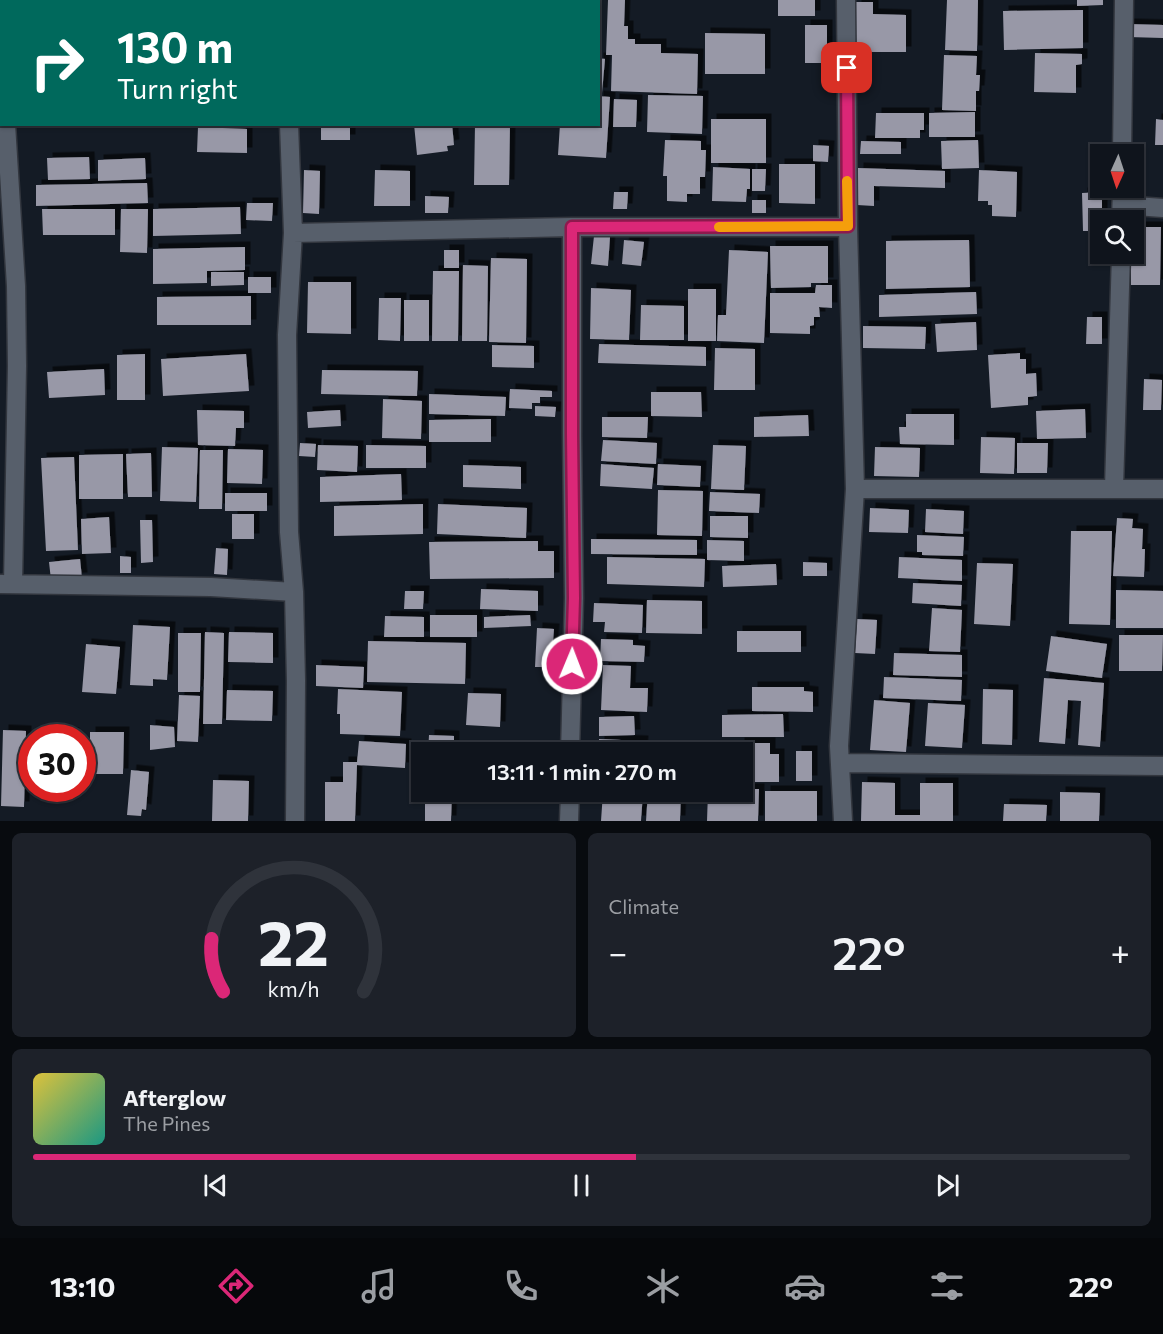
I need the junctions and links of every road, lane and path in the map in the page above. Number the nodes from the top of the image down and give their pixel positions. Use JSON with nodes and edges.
{"nodes":[{"id":1,"x":846,"y":0,"type":"edge"},
{"id":2,"x":1124,"y":0,"type":"edge"},
{"id":3,"x":6,"y":126,"type":"edge"},
{"id":4,"x":289,"y":126,"type":"edge"},
{"id":5,"x":1122,"y":144,"type":"edge"},
{"id":6,"x":1122,"y":204,"type":"edge"},
{"id":7,"x":1163,"y":208,"type":"edge"},
{"id":8,"x":848,"y":226,"type":"junction"},
{"id":9,"x":572,"y":227,"type":"junction"},
{"id":10,"x":293,"y":233,"type":"junction"},
{"id":11,"x":1120,"y":264,"type":"edge"},
{"id":12,"x":1114,"y":488,"type":"junction"},
{"id":13,"x":855,"y":489,"type":"junction"},
{"id":14,"x":1163,"y":489,"type":"edge"},
{"id":15,"x":7,"y":584,"type":"edge"},
{"id":16,"x":294,"y":592,"type":"junction"},
{"id":17,"x":570,"y":742,"type":"edge"},
{"id":18,"x":840,"y":763,"type":"junction"},
{"id":19,"x":1163,"y":766,"type":"edge"},
{"id":20,"x":570,"y":802,"type":"edge"},
{"id":21,"x":295,"y":821,"type":"edge"},
{"id":22,"x":569,"y":821,"type":"edge"},
{"id":23,"x":843,"y":821,"type":"edge"}],
"edges":[{"from":1,"to":8,"type":"street"},
{"from":2,"to":5,"type":"street"},
{"from":3,"to":15,"type":"street"},
{"from":4,"to":10,"type":"street"},
{"from":6,"to":7,"type":"street"},
{"from":8,"to":9,"type":"street"},
{"from":8,"to":13,"type":"street"},
{"from":9,"to":10,"type":"street"},
{"from":9,"to":17,"type":"street"},
{"from":10,"to":16,"type":"street"},
{"from":11,"to":12,"type":"street"},
{"from":12,"to":13,"type":"street"},
{"from":12,"to":14,"type":"street"},
{"from":13,"to":18,"type":"street"},
{"from":15,"to":16,"type":"street"},
{"from":16,"to":21,"type":"street"},
{"from":18,"to":19,"type":"street"},
{"from":18,"to":23,"type":"street"},
{"from":20,"to":22,"type":"street"}]}
